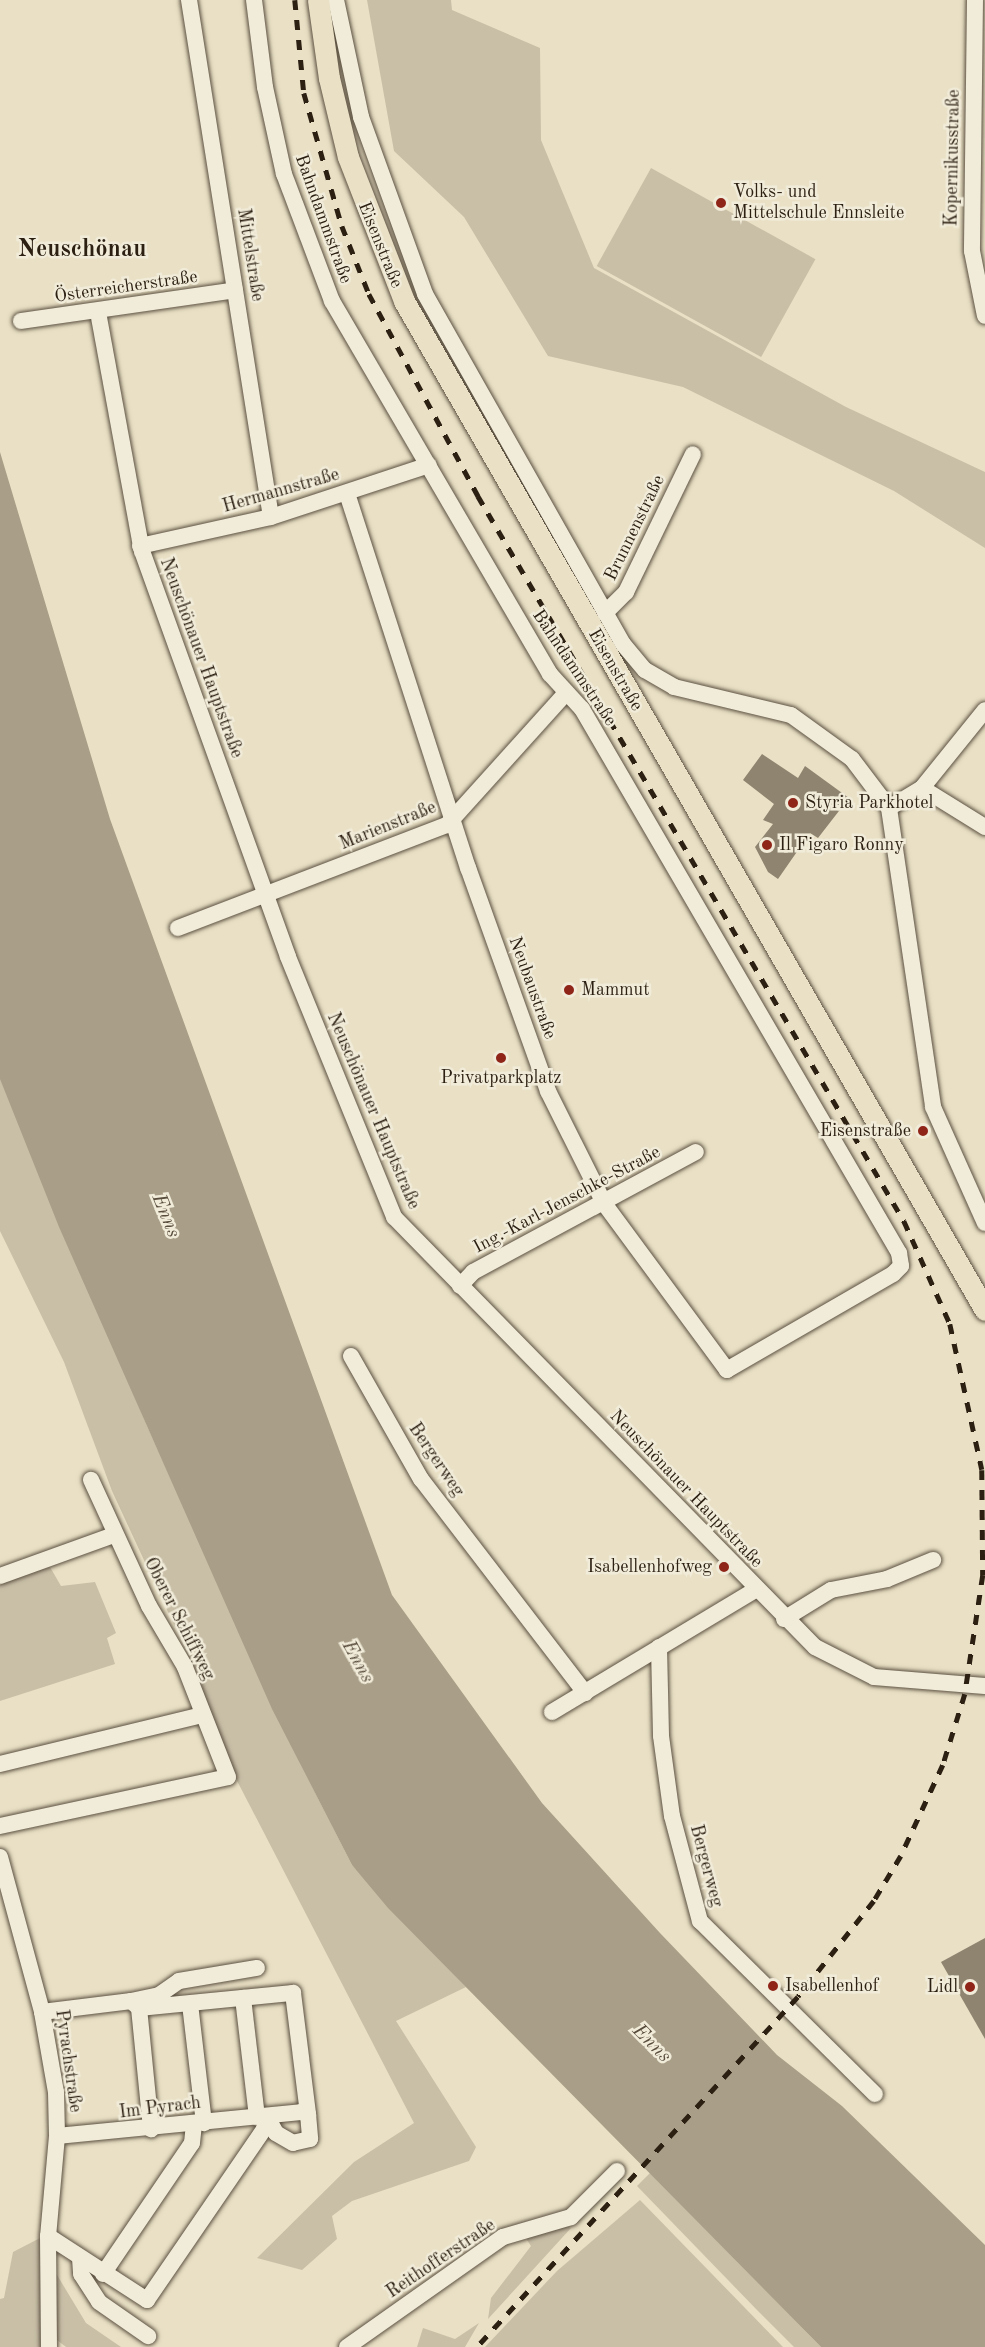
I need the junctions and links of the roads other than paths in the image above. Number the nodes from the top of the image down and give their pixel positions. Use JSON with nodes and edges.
{"nodes":[{"id":1,"x":189,"y":0,"type":"edge"},
{"id":2,"x":254,"y":0,"type":"edge"},
{"id":3,"x":318,"y":0,"type":"edge"},
{"id":4,"x":336,"y":0,"type":"edge"},
{"id":5,"x":975,"y":0,"type":"edge"},
{"id":6,"x":979,"y":209,"type":"edge"},
{"id":7,"x":236,"y":290,"type":"junction"},
{"id":8,"x":98,"y":312,"type":"junction"},
{"id":9,"x":985,"y":316,"type":"edge"},
{"id":10,"x":21,"y":321,"type":"dead end"},
{"id":11,"x":693,"y":454,"type":"dead end"},
{"id":12,"x":429,"y":465,"type":"junction"},
{"id":13,"x":347,"y":493,"type":"junction"},
{"id":14,"x":271,"y":517,"type":"junction"},
{"id":15,"x":140,"y":546,"type":"junction"},
{"id":16,"x":605,"y":613,"type":"junction"},
{"id":17,"x":566,"y":693,"type":"junction"},
{"id":18,"x":985,"y":710,"type":"edge"},
{"id":19,"x":922,"y":788,"type":"junction"},
{"id":20,"x":889,"y":808,"type":"junction"},
{"id":21,"x":453,"y":820,"type":"junction"},
{"id":22,"x":985,"y":827,"type":"edge"},
{"id":23,"x":266,"y":894,"type":"junction"},
{"id":24,"x":178,"y":928,"type":"dead end"},
{"id":25,"x":696,"y":1152,"type":"dead end"},
{"id":26,"x":604,"y":1203,"type":"junction"},
{"id":27,"x":985,"y":1223,"type":"edge"},
{"id":28,"x":460,"y":1286,"type":"junction"},
{"id":29,"x":985,"y":1310,"type":"edge"},
{"id":30,"x":811,"y":1325,"type":"joint"},
{"id":31,"x":351,"y":1356,"type":"dead end"},
{"id":32,"x":92,"y":1480,"type":"dead end"},
{"id":33,"x":114,"y":1535,"type":"junction"},
{"id":34,"x":933,"y":1560,"type":"dead end"},
{"id":35,"x":0,"y":1576,"type":"edge"},
{"id":36,"x":755,"y":1590,"type":"junction"},
{"id":37,"x":784,"y":1619,"type":"junction"},
{"id":38,"x":659,"y":1647,"type":"junction"},
{"id":39,"x":985,"y":1686,"type":"edge"},
{"id":40,"x":585,"y":1693,"type":"junction"},
{"id":41,"x":552,"y":1712,"type":"dead end"},
{"id":42,"x":202,"y":1715,"type":"junction"},
{"id":43,"x":0,"y":1764,"type":"edge"},
{"id":44,"x":0,"y":1826,"type":"edge"},
{"id":45,"x":0,"y":1857,"type":"edge"},
{"id":46,"x":257,"y":1968,"type":"dead end"},
{"id":47,"x":243,"y":1998,"type":"junction"},
{"id":48,"x":190,"y":2004,"type":"junction"},
{"id":49,"x":135,"y":2005,"type":"junction"},
{"id":50,"x":42,"y":2012,"type":"junction"},
{"id":51,"x":875,"y":2094,"type":"dead end"},
{"id":52,"x":308,"y":2114,"type":"junction"},
{"id":53,"x":262,"y":2117,"type":"junction"},
{"id":54,"x":199,"y":2124,"type":"junction"},
{"id":55,"x":151,"y":2129,"type":"junction"},
{"id":56,"x":57,"y":2136,"type":"junction"},
{"id":57,"x":617,"y":2171,"type":"dead end"},
{"id":58,"x":48,"y":2236,"type":"junction"},
{"id":59,"x":80,"y":2258,"type":"junction"},
{"id":60,"x":103,"y":2274,"type":"junction"},
{"id":61,"x":148,"y":2337,"type":"dead end"},
{"id":62,"x":50,"y":2347,"type":"edge"},
{"id":63,"x":347,"y":2347,"type":"edge"}],
"edges":[{"from":1,"to":7,"type":"street","name":"Mittelstraße"},
{"from":2,"to":12,"type":"street","name":"Bahndammstraße"},
{"from":3,"to":29,"type":"main road","name":"Eisenstraße"},
{"from":4,"to":16,"type":"street","name":"Eisenstraße"},
{"from":5,"to":6,"type":"street","name":"Kopernikusstraße"},
{"from":6,"to":9,"type":"street","name":"Kopernikusstraße"},
{"from":7,"to":8,"type":"street","name":"Österreicherstraße"},
{"from":7,"to":14,"type":"street","name":"Mittelstraße"},
{"from":8,"to":10,"type":"street","name":"Österreicherstraße"},
{"from":8,"to":15,"type":"street","name":"Neuschönauer Hauptstraße"},
{"from":11,"to":16,"type":"street","name":"Brunnenstraße"},
{"from":12,"to":13,"type":"street","name":"Hermannstraße"},
{"from":12,"to":17,"type":"street","name":"Bahndammstraße"},
{"from":13,"to":14,"type":"street","name":"Hermannstraße"},
{"from":13,"to":21,"type":"street","name":"Neubaustraße"},
{"from":14,"to":15,"type":"street","name":"Hermannstraße"},
{"from":15,"to":23,"type":"street","name":"Neuschönauer Hauptstraße"},
{"from":16,"to":20,"type":"street","name":"Eisenstraße"},
{"from":17,"to":21,"type":"street","name":"Marienstraße"},
{"from":17,"to":30,"type":"street","name":"Bahndammstraße"},
{"from":18,"to":19,"type":"street"},
{"from":19,"to":20,"type":"street"},
{"from":19,"to":22,"type":"street"},
{"from":20,"to":27,"type":"street","name":"Eisenstraße"},
{"from":21,"to":23,"type":"street","name":"Marienstraße"},
{"from":21,"to":26,"type":"street","name":"Neubaustraße"},
{"from":23,"to":24,"type":"street","name":"Marienstraße"},
{"from":23,"to":28,"type":"street","name":"Neuschönauer Hauptstraße"},
{"from":25,"to":26,"type":"street","name":"Ing.-Karl-Jenschke-Straße"},
{"from":26,"to":28,"type":"street","name":"Ing.-Karl-Jenschke-Straße"},
{"from":26,"to":30,"type":"street","name":"Neubaustraße"},
{"from":28,"to":36,"type":"street","name":"Neuschönauer Hauptstraße"},
{"from":31,"to":40,"type":"street","name":"Bergerweg"},
{"from":32,"to":33,"type":"street","name":"Oberer Schiffweg"},
{"from":33,"to":35,"type":"street"},
{"from":33,"to":42,"type":"street","name":"Oberer Schiffweg"},
{"from":34,"to":37,"type":"street"},
{"from":36,"to":37,"type":"street","name":"Neuschönauer Hauptstraße"},
{"from":36,"to":38,"type":"street"},
{"from":37,"to":39,"type":"street","name":"Neuschönauer Hauptstraße"},
{"from":38,"to":40,"type":"street"},
{"from":38,"to":51,"type":"street","name":"Bergerweg"},
{"from":40,"to":41,"type":"street"},
{"from":42,"to":43,"type":"street"},
{"from":42,"to":44,"type":"street","name":"Oberer Schiffweg"},
{"from":45,"to":50,"type":"street","name":"Pyrachstraße"},
{"from":46,"to":49,"type":"street"},
{"from":47,"to":48,"type":"street"},
{"from":47,"to":52,"type":"street"},
{"from":47,"to":53,"type":"street"},
{"from":48,"to":49,"type":"street"},
{"from":48,"to":54,"type":"street"},
{"from":49,"to":50,"type":"street"},
{"from":49,"to":55,"type":"street"},
{"from":50,"to":56,"type":"street","name":"Pyrachstraße"},
{"from":52,"to":53,"type":"street","name":"Im Pyrach"},
{"from":52,"to":53,"type":"street"},
{"from":53,"to":54,"type":"street","name":"Im Pyrach"},
{"from":53,"to":60,"type":"street"},
{"from":54,"to":55,"type":"street","name":"Im Pyrach"},
{"from":54,"to":60,"type":"street"},
{"from":55,"to":56,"type":"street","name":"Im Pyrach"},
{"from":56,"to":58,"type":"street","name":"Pyrachstraße"},
{"from":57,"to":63,"type":"street","name":"Reithofferstraße"},
{"from":58,"to":59,"type":"street"},
{"from":58,"to":62,"type":"street","name":"Pyrachstraße"},
{"from":59,"to":60,"type":"street"},
{"from":59,"to":61,"type":"street"}]}
